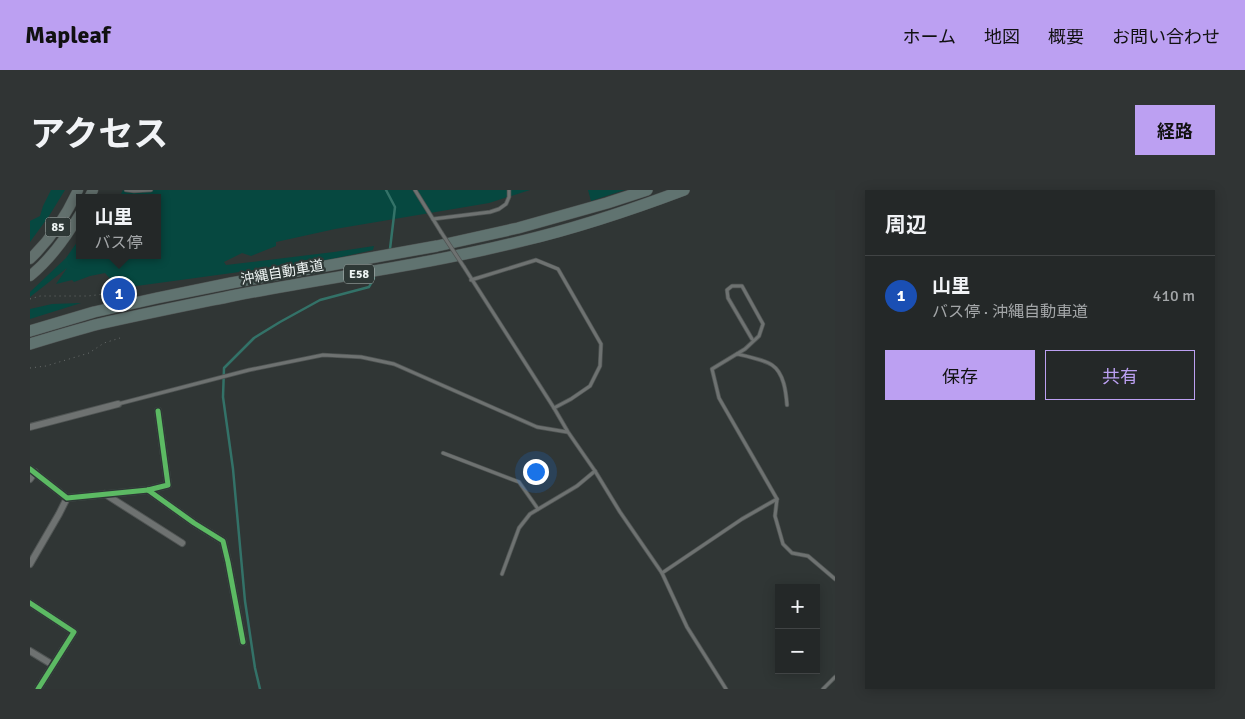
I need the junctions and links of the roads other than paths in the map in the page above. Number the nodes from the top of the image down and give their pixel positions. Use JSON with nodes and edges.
{"nodes":[{"id":1,"x":78,"y":190,"type":"edge"},
{"id":2,"x":126,"y":190,"type":"edge"},
{"id":3,"x":151,"y":190,"type":"edge"},
{"id":4,"x":415,"y":190,"type":"edge"},
{"id":5,"x":509,"y":190,"type":"edge"},
{"id":6,"x":646,"y":190,"type":"edge"},
{"id":7,"x":684,"y":190,"type":"edge"},
{"id":8,"x":433,"y":219,"type":"junction"},
{"id":9,"x":76,"y":220,"type":"edge"},
{"id":10,"x":30,"y":259,"type":"edge"},
{"id":11,"x":30,"y":276,"type":"edge"},
{"id":12,"x":471,"y":280,"type":"junction"},
{"id":13,"x":30,"y":332,"type":"edge"},
{"id":14,"x":752,"y":339,"type":"dead end"},
{"id":15,"x":30,"y":344,"type":"edge"},
{"id":16,"x":737,"y":354,"type":"junction"},
{"id":17,"x":118,"y":404,"type":"joint"},
{"id":18,"x":787,"y":405,"type":"dead end"},
{"id":19,"x":554,"y":408,"type":"junction"},
{"id":20,"x":158,"y":411,"type":"dead end"},
{"id":21,"x":30,"y":427,"type":"edge"},
{"id":22,"x":568,"y":432,"type":"junction"},
{"id":23,"x":443,"y":453,"type":"dead end"},
{"id":24,"x":32,"y":470,"type":"edge"},
{"id":25,"x":595,"y":471,"type":"junction"},
{"id":26,"x":30,"y":479,"type":"edge"},
{"id":27,"x":148,"y":490,"type":"junction"},
{"id":28,"x":105,"y":494,"type":"junction"},
{"id":29,"x":67,"y":498,"type":"junction"},
{"id":30,"x":777,"y":499,"type":"junction"},
{"id":31,"x":538,"y":509,"type":"junction"},
{"id":32,"x":182,"y":543,"type":"dead end"},
{"id":33,"x":30,"y":564,"type":"edge"},
{"id":34,"x":662,"y":573,"type":"junction"},
{"id":35,"x":502,"y":574,"type":"dead end"},
{"id":36,"x":835,"y":579,"type":"edge"},
{"id":37,"x":30,"y":603,"type":"edge"},
{"id":38,"x":243,"y":642,"type":"dead end"},
{"id":39,"x":30,"y":651,"type":"edge"},
{"id":40,"x":53,"y":665,"type":"junction"},
{"id":41,"x":835,"y":677,"type":"edge"},
{"id":42,"x":38,"y":689,"type":"edge"},
{"id":43,"x":726,"y":689,"type":"edge"},
{"id":44,"x":823,"y":689,"type":"edge"}],
"edges":[{"from":1,"to":10,"type":"main road","number":"85"},
{"from":2,"to":3,"type":"lane"},
{"from":4,"to":8,"type":"lane"},
{"from":5,"to":8,"type":"lane"},
{"from":6,"to":13,"type":"highway","name":"沖縄自動車道","number":"E58"},
{"from":7,"to":15,"type":"highway","name":"沖縄自動車道","number":"E58"},
{"from":8,"to":12,"type":"lane","bridge":true},
{"from":9,"to":11,"type":"main road","number":"85"},
{"from":12,"to":19,"type":"lane"},
{"from":12,"to":19,"type":"lane"},
{"from":14,"to":16,"type":"lane"},
{"from":16,"to":18,"type":"lane"},
{"from":16,"to":30,"type":"lane"},
{"from":17,"to":21,"type":"street"},
{"from":17,"to":22,"type":"lane"},
{"from":19,"to":22,"type":"lane"},
{"from":20,"to":27,"type":"street"},
{"from":22,"to":25,"type":"lane"},
{"from":23,"to":31,"type":"lane"},
{"from":24,"to":26,"type":"street"},
{"from":24,"to":29,"type":"street"},
{"from":25,"to":31,"type":"lane"},
{"from":25,"to":34,"type":"lane"},
{"from":27,"to":28,"type":"street"},
{"from":27,"to":38,"type":"street"},
{"from":28,"to":29,"type":"street"},
{"from":28,"to":32,"type":"street"},
{"from":29,"to":33,"type":"street"},
{"from":30,"to":34,"type":"lane"},
{"from":30,"to":36,"type":"lane"},
{"from":31,"to":35,"type":"lane"},
{"from":34,"to":43,"type":"lane"},
{"from":37,"to":40,"type":"street"},
{"from":39,"to":40,"type":"street"},
{"from":40,"to":42,"type":"street"},
{"from":41,"to":44,"type":"lane"}]}
